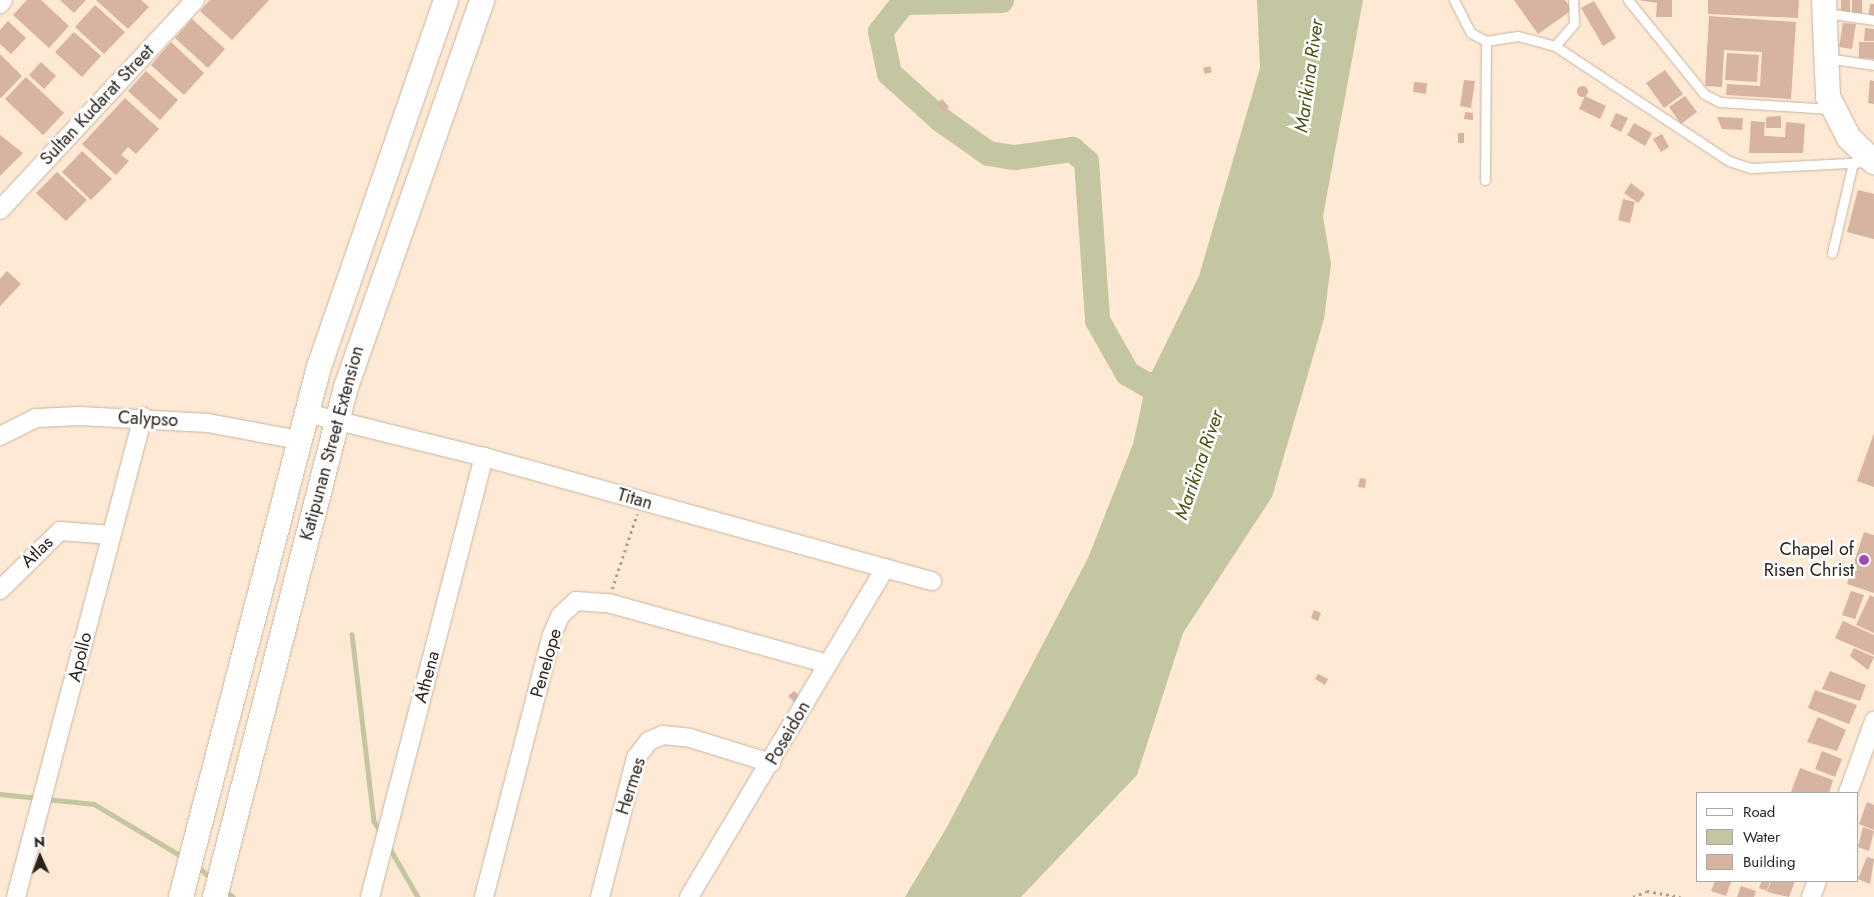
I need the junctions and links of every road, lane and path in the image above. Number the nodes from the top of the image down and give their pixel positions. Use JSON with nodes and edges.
{"nodes":[{"id":1,"x":3,"y":0,"type":"edge"},
{"id":2,"x":195,"y":0,"type":"edge"},
{"id":3,"x":446,"y":0,"type":"edge"},
{"id":4,"x":482,"y":0,"type":"edge"},
{"id":5,"x":1454,"y":0,"type":"edge"},
{"id":6,"x":1573,"y":0,"type":"edge"},
{"id":7,"x":1628,"y":0,"type":"edge"},
{"id":8,"x":0,"y":4,"type":"edge"},
{"id":9,"x":1823,"y":7,"type":"edge"},
{"id":10,"x":1874,"y":20,"type":"edge"},
{"id":11,"x":1486,"y":41,"type":"junction"},
{"id":12,"x":1555,"y":46,"type":"junction"},
{"id":13,"x":1824,"y":58,"type":"junction"},
{"id":14,"x":1874,"y":65,"type":"edge"},
{"id":15,"x":1832,"y":109,"type":"junction"},
{"id":16,"x":1867,"y":162,"type":"edge"},
{"id":17,"x":1485,"y":180,"type":"dead end"},
{"id":18,"x":0,"y":210,"type":"edge"},
{"id":19,"x":1832,"y":253,"type":"dead end"},
{"id":20,"x":306,"y":414,"type":"junction"},
{"id":21,"x":143,"y":417,"type":"junction"},
{"id":22,"x":337,"y":424,"type":"junction"},
{"id":23,"x":0,"y":436,"type":"edge"},
{"id":24,"x":299,"y":440,"type":"junction"},
{"id":25,"x":484,"y":456,"type":"junction"},
{"id":26,"x":642,"y":500,"type":"junction"},
{"id":27,"x":110,"y":535,"type":"junction"},
{"id":28,"x":885,"y":568,"type":"junction"},
{"id":29,"x":932,"y":581,"type":"dead end"},
{"id":30,"x":0,"y":590,"type":"edge"},
{"id":31,"x":608,"y":603,"type":"junction"},
{"id":32,"x":828,"y":664,"type":"junction"},
{"id":33,"x":1874,"y":721,"type":"edge"},
{"id":34,"x":771,"y":763,"type":"junction"},
{"id":35,"x":1848,"y":792,"type":"edge"},
{"id":36,"x":1817,"y":882,"type":"edge"},
{"id":37,"x":16,"y":897,"type":"edge"},
{"id":38,"x":181,"y":897,"type":"edge"},
{"id":39,"x":215,"y":897,"type":"edge"},
{"id":40,"x":370,"y":897,"type":"edge"},
{"id":41,"x":484,"y":897,"type":"edge"},
{"id":42,"x":600,"y":897,"type":"edge"},
{"id":43,"x":689,"y":897,"type":"edge"},
{"id":44,"x":1633,"y":897,"type":"edge"},
{"id":45,"x":1680,"y":897,"type":"edge"},
{"id":46,"x":1811,"y":897,"type":"edge"}],
"edges":[{"from":1,"to":8,"type":"street"},
{"from":2,"to":18,"type":"street","name":"Sultan Kudarat Street"},
{"from":3,"to":20,"type":"street","name":"Katipunan Street Extension"},
{"from":4,"to":22,"type":"street","name":"Katipunan Street Extension"},
{"from":5,"to":11,"type":"lane"},
{"from":6,"to":12,"type":"lane"},
{"from":7,"to":15,"type":"lane"},
{"from":9,"to":10,"type":"lane"},
{"from":9,"to":13,"type":"street"},
{"from":11,"to":12,"type":"lane"},
{"from":11,"to":17,"type":"lane"},
{"from":12,"to":16,"type":"lane"},
{"from":13,"to":14,"type":"lane"},
{"from":13,"to":15,"type":"street"},
{"from":15,"to":16,"type":"street"},
{"from":16,"to":19,"type":"lane"},
{"from":20,"to":22,"type":"street","name":"Titan"},
{"from":20,"to":24,"type":"street","name":"Katipunan Street Extension"},
{"from":21,"to":23,"type":"street","name":"Calypso"},
{"from":21,"to":24,"type":"street","name":"Calypso"},
{"from":21,"to":27,"type":"street","name":"Apollo"},
{"from":22,"to":25,"type":"street","name":"Titan"},
{"from":22,"to":39,"type":"street","name":"Katipunan Street Extension"},
{"from":24,"to":38,"type":"street","name":"Katipunan Street Extension"},
{"from":25,"to":26,"type":"street","name":"Titan"},
{"from":25,"to":40,"type":"street","name":"Athena"},
{"from":26,"to":28,"type":"street","name":"Titan"},
{"from":26,"to":31,"type":"path"},
{"from":27,"to":30,"type":"street","name":"Atlas"},
{"from":27,"to":37,"type":"street","name":"Apollo"},
{"from":28,"to":29,"type":"street","name":"Titan"},
{"from":28,"to":32,"type":"street","name":"Poseidon"},
{"from":31,"to":32,"type":"street","name":"Penelope"},
{"from":31,"to":41,"type":"street","name":"Penelope"},
{"from":32,"to":34,"type":"street","name":"Poseidon"},
{"from":33,"to":35,"type":"street"},
{"from":34,"to":42,"type":"street","name":"Hermes"},
{"from":34,"to":43,"type":"street","name":"Poseidon"},
{"from":36,"to":46,"type":"street"},
{"from":44,"to":45,"type":"path"}]}
